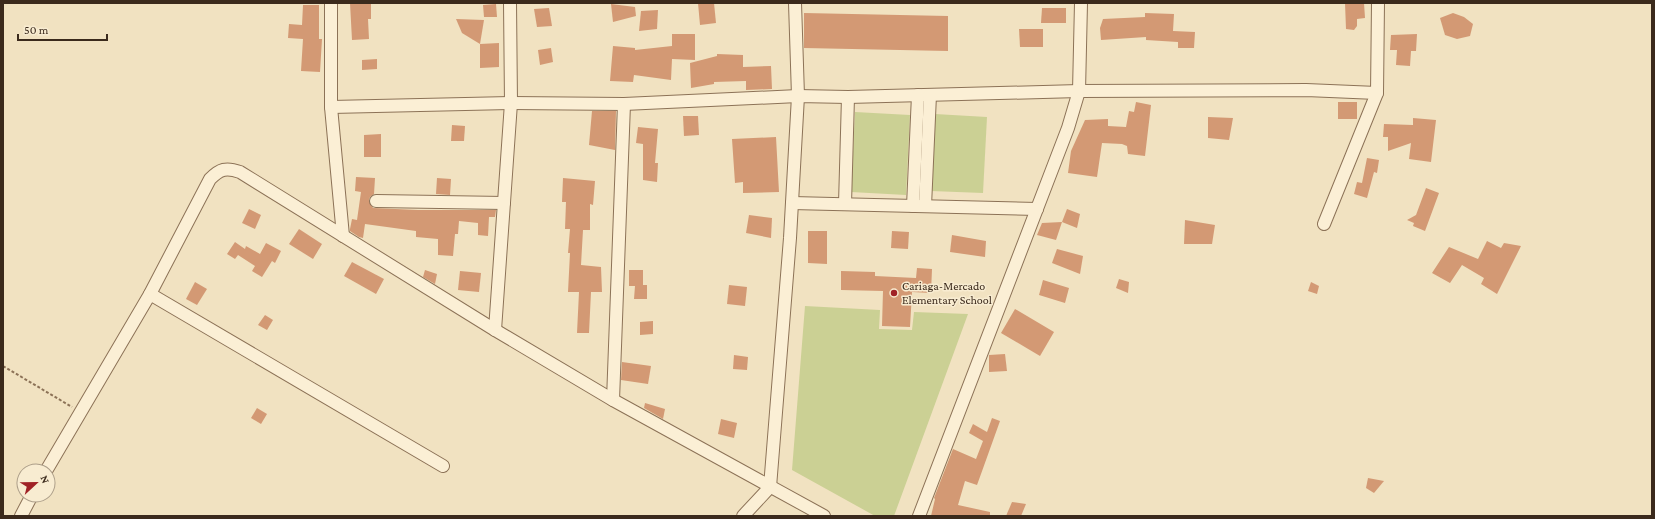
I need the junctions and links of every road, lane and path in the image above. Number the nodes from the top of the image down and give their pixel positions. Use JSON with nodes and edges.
{"nodes":[{"id":1,"x":331,"y":3,"type":"edge"},
{"id":2,"x":510,"y":3,"type":"edge"},
{"id":3,"x":795,"y":3,"type":"edge"},
{"id":4,"x":1081,"y":3,"type":"edge"},
{"id":5,"x":1378,"y":3,"type":"edge"},
{"id":6,"x":1079,"y":91,"type":"junction"},
{"id":7,"x":1377,"y":93,"type":"junction"},
{"id":8,"x":924,"y":95,"type":"junction"},
{"id":9,"x":798,"y":96,"type":"junction"},
{"id":10,"x":848,"y":97,"type":"junction"},
{"id":11,"x":511,"y":102,"type":"junction"},
{"id":12,"x":624,"y":104,"type":"junction"},
{"id":13,"x":331,"y":107,"type":"junction"},
{"id":14,"x":376,"y":201,"type":"dead end"},
{"id":15,"x":504,"y":203,"type":"junction"},
{"id":16,"x":792,"y":203,"type":"junction"},
{"id":17,"x":845,"y":204,"type":"junction"},
{"id":18,"x":919,"y":206,"type":"junction"},
{"id":19,"x":1037,"y":209,"type":"junction"},
{"id":20,"x":1324,"y":224,"type":"dead end"},
{"id":21,"x":343,"y":236,"type":"junction"},
{"id":22,"x":150,"y":294,"type":"junction"},
{"id":23,"x":495,"y":330,"type":"junction"},
{"id":24,"x":3,"y":366,"type":"edge"},
{"id":25,"x":613,"y":400,"type":"junction"},
{"id":26,"x":80,"y":411,"type":"junction"},
{"id":27,"x":51,"y":463,"type":"edge"},
{"id":28,"x":443,"y":466,"type":"dead end"},
{"id":29,"x":770,"y":487,"type":"junction"},
{"id":30,"x":27,"y":503,"type":"edge"},
{"id":31,"x":20,"y":516,"type":"edge"},
{"id":32,"x":742,"y":516,"type":"edge"},
{"id":33,"x":824,"y":516,"type":"edge"},
{"id":34,"x":919,"y":516,"type":"edge"}],
"edges":[{"from":1,"to":13,"type":"street"},
{"from":2,"to":11,"type":"street"},
{"from":3,"to":9,"type":"street"},
{"from":4,"to":6,"type":"street"},
{"from":5,"to":7,"type":"street"},
{"from":6,"to":7,"type":"street"},
{"from":6,"to":8,"type":"street"},
{"from":6,"to":19,"type":"street"},
{"from":7,"to":20,"type":"street"},
{"from":8,"to":10,"type":"street"},
{"from":8,"to":18,"type":"street"},
{"from":9,"to":10,"type":"street"},
{"from":9,"to":12,"type":"street"},
{"from":9,"to":16,"type":"street"},
{"from":10,"to":17,"type":"street"},
{"from":11,"to":12,"type":"street"},
{"from":11,"to":13,"type":"street"},
{"from":11,"to":15,"type":"street"},
{"from":12,"to":25,"type":"street"},
{"from":13,"to":21,"type":"street"},
{"from":14,"to":15,"type":"street"},
{"from":15,"to":23,"type":"street"},
{"from":16,"to":17,"type":"street"},
{"from":16,"to":29,"type":"street"},
{"from":17,"to":18,"type":"street"},
{"from":18,"to":19,"type":"street"},
{"from":19,"to":34,"type":"street"},
{"from":21,"to":22,"type":"street"},
{"from":21,"to":23,"type":"street"},
{"from":22,"to":26,"type":"street"},
{"from":22,"to":28,"type":"street"},
{"from":23,"to":25,"type":"street"},
{"from":24,"to":26,"type":"path"},
{"from":25,"to":29,"type":"street"},
{"from":26,"to":27,"type":"street"},
{"from":29,"to":32,"type":"street"},
{"from":29,"to":33,"type":"street"},
{"from":30,"to":31,"type":"street"}]}
